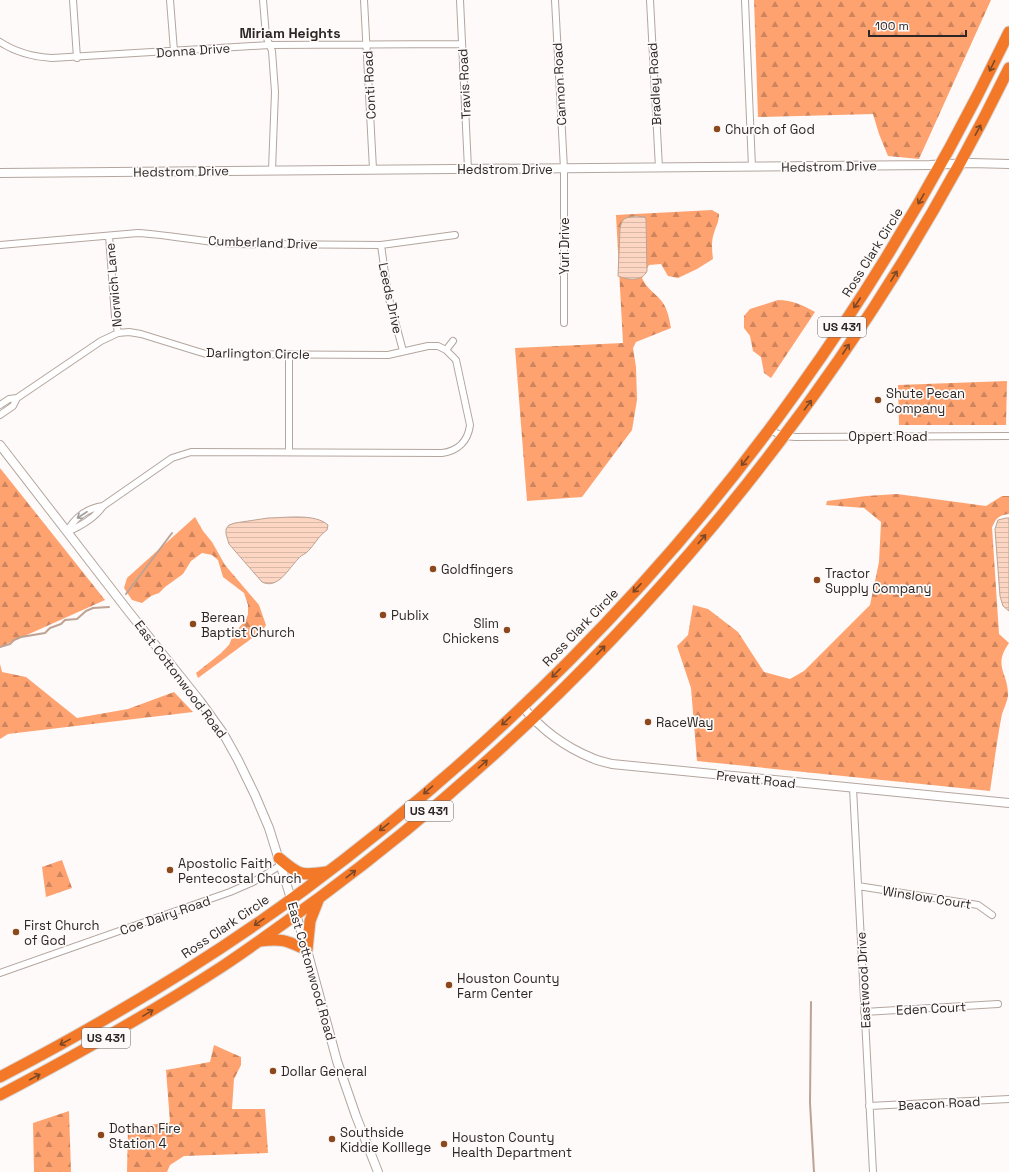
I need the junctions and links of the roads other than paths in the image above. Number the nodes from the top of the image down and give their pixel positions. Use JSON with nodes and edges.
{"nodes":[{"id":1,"x":73,"y":0,"type":"edge"},
{"id":2,"x":170,"y":0,"type":"edge"},
{"id":3,"x":263,"y":0,"type":"edge"},
{"id":4,"x":364,"y":0,"type":"edge"},
{"id":5,"x":460,"y":0,"type":"edge"},
{"id":6,"x":555,"y":0,"type":"edge"},
{"id":7,"x":650,"y":0,"type":"edge"},
{"id":8,"x":745,"y":0,"type":"edge"},
{"id":9,"x":1009,"y":32,"type":"edge"},
{"id":10,"x":0,"y":42,"type":"edge"},
{"id":11,"x":367,"y":44,"type":"junction"},
{"id":12,"x":462,"y":44,"type":"junction"},
{"id":13,"x":269,"y":45,"type":"junction"},
{"id":14,"x":174,"y":51,"type":"junction"},
{"id":15,"x":77,"y":58,"type":"junction"},
{"id":16,"x":1009,"y":68,"type":"edge"},
{"id":17,"x":960,"y":164,"type":"junction"},
{"id":18,"x":1009,"y":164,"type":"edge"},
{"id":19,"x":941,"y":165,"type":"junction"},
{"id":20,"x":752,"y":167,"type":"junction"},
{"id":21,"x":659,"y":168,"type":"junction"},
{"id":22,"x":468,"y":169,"type":"junction"},
{"id":23,"x":564,"y":169,"type":"junction"},
{"id":24,"x":272,"y":170,"type":"junction"},
{"id":25,"x":373,"y":170,"type":"junction"},
{"id":26,"x":0,"y":172,"type":"edge"},
{"id":27,"x":455,"y":235,"type":"dead end"},
{"id":28,"x":109,"y":236,"type":"junction"},
{"id":29,"x":0,"y":245,"type":"edge"},
{"id":30,"x":381,"y":245,"type":"junction"},
{"id":31,"x":564,"y":323,"type":"dead end"},
{"id":32,"x":118,"y":333,"type":"junction"},
{"id":33,"x":453,"y":341,"type":"dead end"},
{"id":34,"x":446,"y":350,"type":"junction"},
{"id":35,"x":403,"y":351,"type":"junction"},
{"id":36,"x":289,"y":354,"type":"junction"},
{"id":37,"x":18,"y":398,"type":"junction"},
{"id":38,"x":0,"y":406,"type":"edge"},
{"id":39,"x":0,"y":415,"type":"edge"},
{"id":40,"x":768,"y":430,"type":"junction"},
{"id":41,"x":784,"y":436,"type":"junction"},
{"id":42,"x":1009,"y":436,"type":"edge"},
{"id":43,"x":463,"y":442,"type":"junction"},
{"id":44,"x":0,"y":445,"type":"edge"},
{"id":45,"x":469,"y":447,"type":"dead end"},
{"id":46,"x":289,"y":452,"type":"junction"},
{"id":47,"x":67,"y":532,"type":"junction"},
{"id":48,"x":663,"y":559,"type":"junction"},
{"id":49,"x":676,"y":569,"type":"junction"},
{"id":50,"x":522,"y":706,"type":"junction"},
{"id":51,"x":533,"y":718,"type":"junction"},
{"id":52,"x":458,"y":765,"type":"junction"},
{"id":53,"x":461,"y":783,"type":"junction"},
{"id":54,"x":853,"y":788,"type":"junction"},
{"id":55,"x":1009,"y":803,"type":"edge"},
{"id":56,"x":280,"y":862,"type":"junction"},
{"id":57,"x":327,"y":872,"type":"junction"},
{"id":58,"x":858,"y":886,"type":"junction"},
{"id":59,"x":319,"y":897,"type":"junction"},
{"id":60,"x":291,"y":899,"type":"junction"},
{"id":61,"x":295,"y":915,"type":"junction"},
{"id":62,"x":992,"y":915,"type":"dead end"},
{"id":63,"x":258,"y":942,"type":"junction"},
{"id":64,"x":307,"y":950,"type":"junction"},
{"id":65,"x":0,"y":973,"type":"edge"},
{"id":66,"x":998,"y":1004,"type":"dead end"},
{"id":67,"x":864,"y":1012,"type":"junction"},
{"id":68,"x":99,"y":1023,"type":"junction"},
{"id":69,"x":106,"y":1038,"type":"junction"},
{"id":70,"x":0,"y":1077,"type":"edge"},
{"id":71,"x":0,"y":1095,"type":"edge"},
{"id":72,"x":1009,"y":1099,"type":"edge"},
{"id":73,"x":869,"y":1106,"type":"junction"},
{"id":74,"x":378,"y":1172,"type":"edge"},
{"id":75,"x":873,"y":1172,"type":"edge"}],
"edges":[{"from":1,"to":15,"type":"street"},
{"from":2,"to":14,"type":"street"},
{"from":3,"to":13,"type":"street"},
{"from":4,"to":11,"type":"street","name":"Conti Road"},
{"from":5,"to":12,"type":"street","name":"Travis Road"},
{"from":6,"to":23,"type":"street","name":"Cannon Road"},
{"from":7,"to":21,"type":"street","name":"Bradley Road"},
{"from":8,"to":20,"type":"street"},
{"from":9,"to":19,"type":"highway","name":"Ross Clark Circle","number":"US 431","one_way":true},
{"from":10,"to":15,"type":"street","name":"Donna Drive"},
{"from":11,"to":12,"type":"street","name":"Donna Drive"},
{"from":11,"to":13,"type":"street","name":"Donna Drive"},
{"from":11,"to":25,"type":"street","name":"Conti Road"},
{"from":12,"to":22,"type":"street","name":"Travis Road"},
{"from":13,"to":14,"type":"street","name":"Donna Drive"},
{"from":13,"to":24,"type":"street"},
{"from":14,"to":15,"type":"street","name":"Donna Drive"},
{"from":17,"to":16,"type":"highway","number":"US 431","one_way":true},
{"from":17,"to":18,"type":"street","name":"Hedstrom Drive"},
{"from":17,"to":19,"type":"street","name":"Hedstrom Drive"},
{"from":41,"to":17,"type":"highway","number":"US 431","one_way":true},
{"from":19,"to":20,"type":"street","name":"Hedstrom Drive"},
{"from":19,"to":40,"type":"highway","name":"Ross Clark Circle","number":"US 431","one_way":true},
{"from":20,"to":21,"type":"street","name":"Hedstrom Drive"},
{"from":21,"to":23,"type":"street","name":"Hedstrom Drive"},
{"from":22,"to":23,"type":"street","name":"Hedstrom Drive"},
{"from":22,"to":25,"type":"street","name":"Hedstrom Drive"},
{"from":23,"to":31,"type":"street","name":"Yuri Drive"},
{"from":24,"to":25,"type":"street","name":"Hedstrom Drive"},
{"from":24,"to":26,"type":"street","name":"Hedstrom Drive"},
{"from":27,"to":30,"type":"street","name":"Cumberland Drive"},
{"from":28,"to":29,"type":"street","name":"Cumberland Drive"},
{"from":28,"to":30,"type":"street","name":"Cumberland Drive"},
{"from":28,"to":32,"type":"street","name":"Norwich Lane"},
{"from":30,"to":35,"type":"street","name":"Leeds Drive"},
{"from":32,"to":36,"type":"street","name":"Darlington Circle"},
{"from":32,"to":37,"type":"street","name":"Darlington Circle"},
{"from":33,"to":34,"type":"street"},
{"from":34,"to":35,"type":"street","name":"Darlington Circle"},
{"from":34,"to":43,"type":"street"},
{"from":35,"to":36,"type":"street","name":"Darlington Circle"},
{"from":36,"to":46,"type":"street"},
{"from":37,"to":38,"type":"street","name":"Darlington Circle"},
{"from":37,"to":39,"type":"street","name":"Darlington Circle"},
{"from":40,"to":41,"type":"street","name":"Oppert Road"},
{"from":40,"to":48,"type":"highway","name":"Ross Clark Circle","number":"US 431","one_way":true},
{"from":41,"to":42,"type":"street","name":"Oppert Road"},
{"from":49,"to":41,"type":"highway","number":"US 431","one_way":true},
{"from":43,"to":45,"type":"street"},
{"from":43,"to":46,"type":"street"},
{"from":44,"to":47,"type":"street","name":"East Cottonwood Road"},
{"from":46,"to":47,"type":"street"},
{"from":47,"to":56,"type":"street","name":"East Cottonwood Road"},
{"from":48,"to":49,"type":"highway"},
{"from":48,"to":50,"type":"highway","name":"Ross Clark Circle","number":"US 431","one_way":true},
{"from":51,"to":49,"type":"highway","number":"US 431","one_way":true},
{"from":50,"to":51,"type":"street","name":"Prevatt Road"},
{"from":50,"to":52,"type":"highway","name":"Ross Clark Circle","number":"US 431","one_way":true},
{"from":53,"to":51,"type":"highway","number":"US 431","one_way":true},
{"from":51,"to":54,"type":"street","name":"Prevatt Road"},
{"from":52,"to":53,"type":"highway"},
{"from":52,"to":57,"type":"highway","name":"Ross Clark Circle","number":"US 431","one_way":true},
{"from":59,"to":53,"type":"highway","number":"US 431","one_way":true},
{"from":54,"to":55,"type":"street","name":"Prevatt Road"},
{"from":54,"to":58,"type":"street","name":"Eastwood Drive"},
{"from":56,"to":57,"type":"highway"},
{"from":56,"to":60,"type":"street","name":"East Cottonwood Road"},
{"from":56,"to":65,"type":"street","name":"Coe Dairy Road"},
{"from":57,"to":60,"type":"highway","name":"Ross Clark Circle","number":"US 431"},
{"from":58,"to":62,"type":"street","name":"Winslow Court"},
{"from":58,"to":67,"type":"street","name":"Eastwood Drive"},
{"from":59,"to":61,"type":"highway","number":"US 431"},
{"from":59,"to":64,"type":"highway"},
{"from":60,"to":61,"type":"street","name":"East Cottonwood Road"},
{"from":60,"to":68,"type":"highway","name":"Ross Clark Circle","number":"US 431","one_way":true},
{"from":61,"to":63,"type":"highway","number":"US 431"},
{"from":61,"to":64,"type":"street","name":"East Cottonwood Road"},
{"from":63,"to":64,"type":"highway"},
{"from":69,"to":63,"type":"highway","number":"US 431","one_way":true},
{"from":64,"to":74,"type":"street","name":"East Cottonwood Road"},
{"from":66,"to":67,"type":"street","name":"Eden Court"},
{"from":67,"to":73,"type":"street","name":"Eastwood Drive"},
{"from":68,"to":69,"type":"highway"},
{"from":68,"to":70,"type":"highway","name":"Ross Clark Circle","number":"US 431","one_way":true},
{"from":71,"to":69,"type":"highway","number":"US 431","one_way":true},
{"from":72,"to":73,"type":"street","name":"Beacon Road"},
{"from":73,"to":75,"type":"street","name":"Eastwood Drive"}]}
